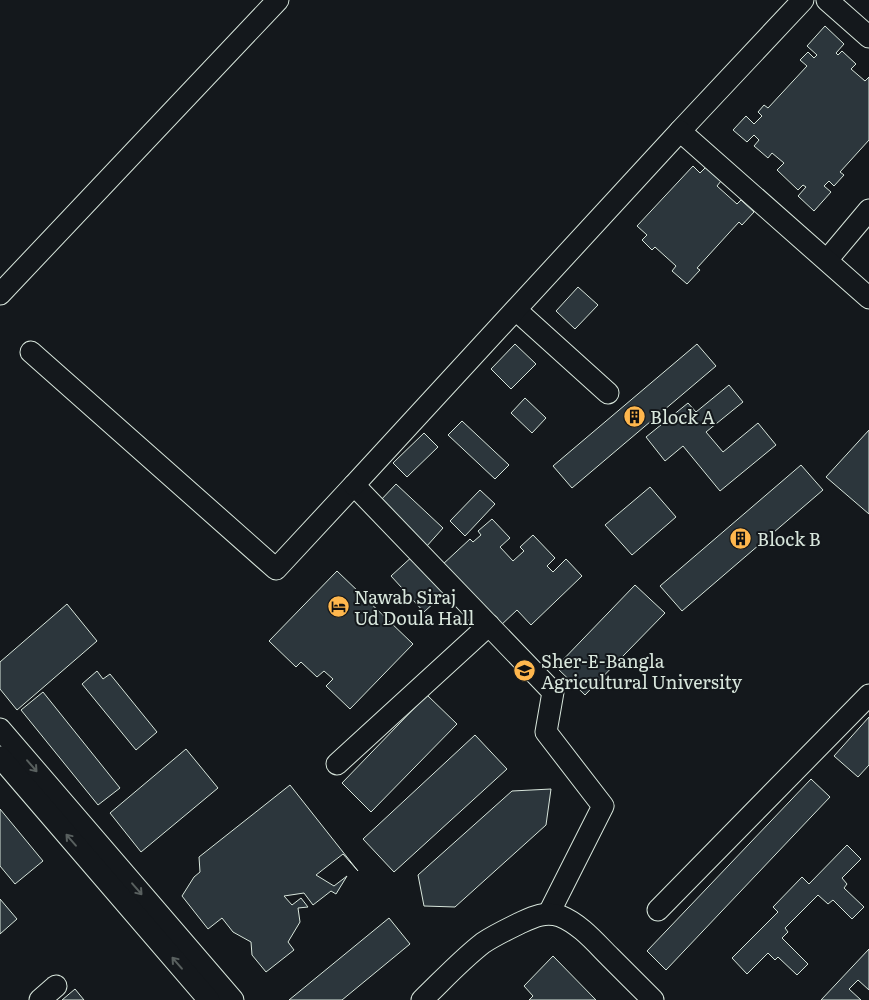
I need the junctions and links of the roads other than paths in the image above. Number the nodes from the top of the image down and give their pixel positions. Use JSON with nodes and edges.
{"nodes":[{"id":1,"x":278,"y":0,"type":"edge"},
{"id":2,"x":803,"y":0,"type":"edge"},
{"id":3,"x":827,"y":0,"type":"edge"},
{"id":4,"x":869,"y":37,"type":"edge"},
{"id":5,"x":680,"y":131,"type":"junction"},
{"id":6,"x":869,"y":210,"type":"edge"},
{"id":7,"x":827,"y":260,"type":"junction"},
{"id":8,"x":0,"y":294,"type":"edge"},
{"id":9,"x":869,"y":298,"type":"edge"},
{"id":10,"x":516,"y":310,"type":"junction"},
{"id":11,"x":32,"y":352,"type":"dead end"},
{"id":12,"x":608,"y":393,"type":"dead end"},
{"id":13,"x":354,"y":485,"type":"junction"},
{"id":14,"x":489,"y":625,"type":"junction"},
{"id":15,"x":869,"y":695,"type":"edge"},
{"id":16,"x":0,"y":729,"type":"edge"},
{"id":17,"x":0,"y":757,"type":"edge"},
{"id":18,"x":337,"y":764,"type":"dead end"},
{"id":19,"x":658,"y":910,"type":"dead end"},
{"id":20,"x":549,"y":913,"type":"junction"},
{"id":21,"x":209,"y":1000,"type":"edge"},
{"id":22,"x":233,"y":1000,"type":"edge"},
{"id":23,"x":422,"y":1000,"type":"edge"},
{"id":24,"x":653,"y":1000,"type":"edge"}],
"edges":[{"from":1,"to":8,"type":"street"},
{"from":2,"to":5,"type":"street"},
{"from":3,"to":4,"type":"street"},
{"from":5,"to":7,"type":"street"},
{"from":5,"to":10,"type":"street"},
{"from":6,"to":7,"type":"street"},
{"from":7,"to":9,"type":"street"},
{"from":10,"to":12,"type":"street"},
{"from":10,"to":13,"type":"street"},
{"from":11,"to":13,"type":"street"},
{"from":13,"to":14,"type":"street"},
{"from":14,"to":18,"type":"street"},
{"from":14,"to":20,"type":"street"},
{"from":15,"to":19,"type":"street"},
{"from":16,"to":22,"type":"street","one_way":true},
{"from":21,"to":17,"type":"street","one_way":true},
{"from":20,"to":23,"type":"street"},
{"from":20,"to":24,"type":"street"}]}
